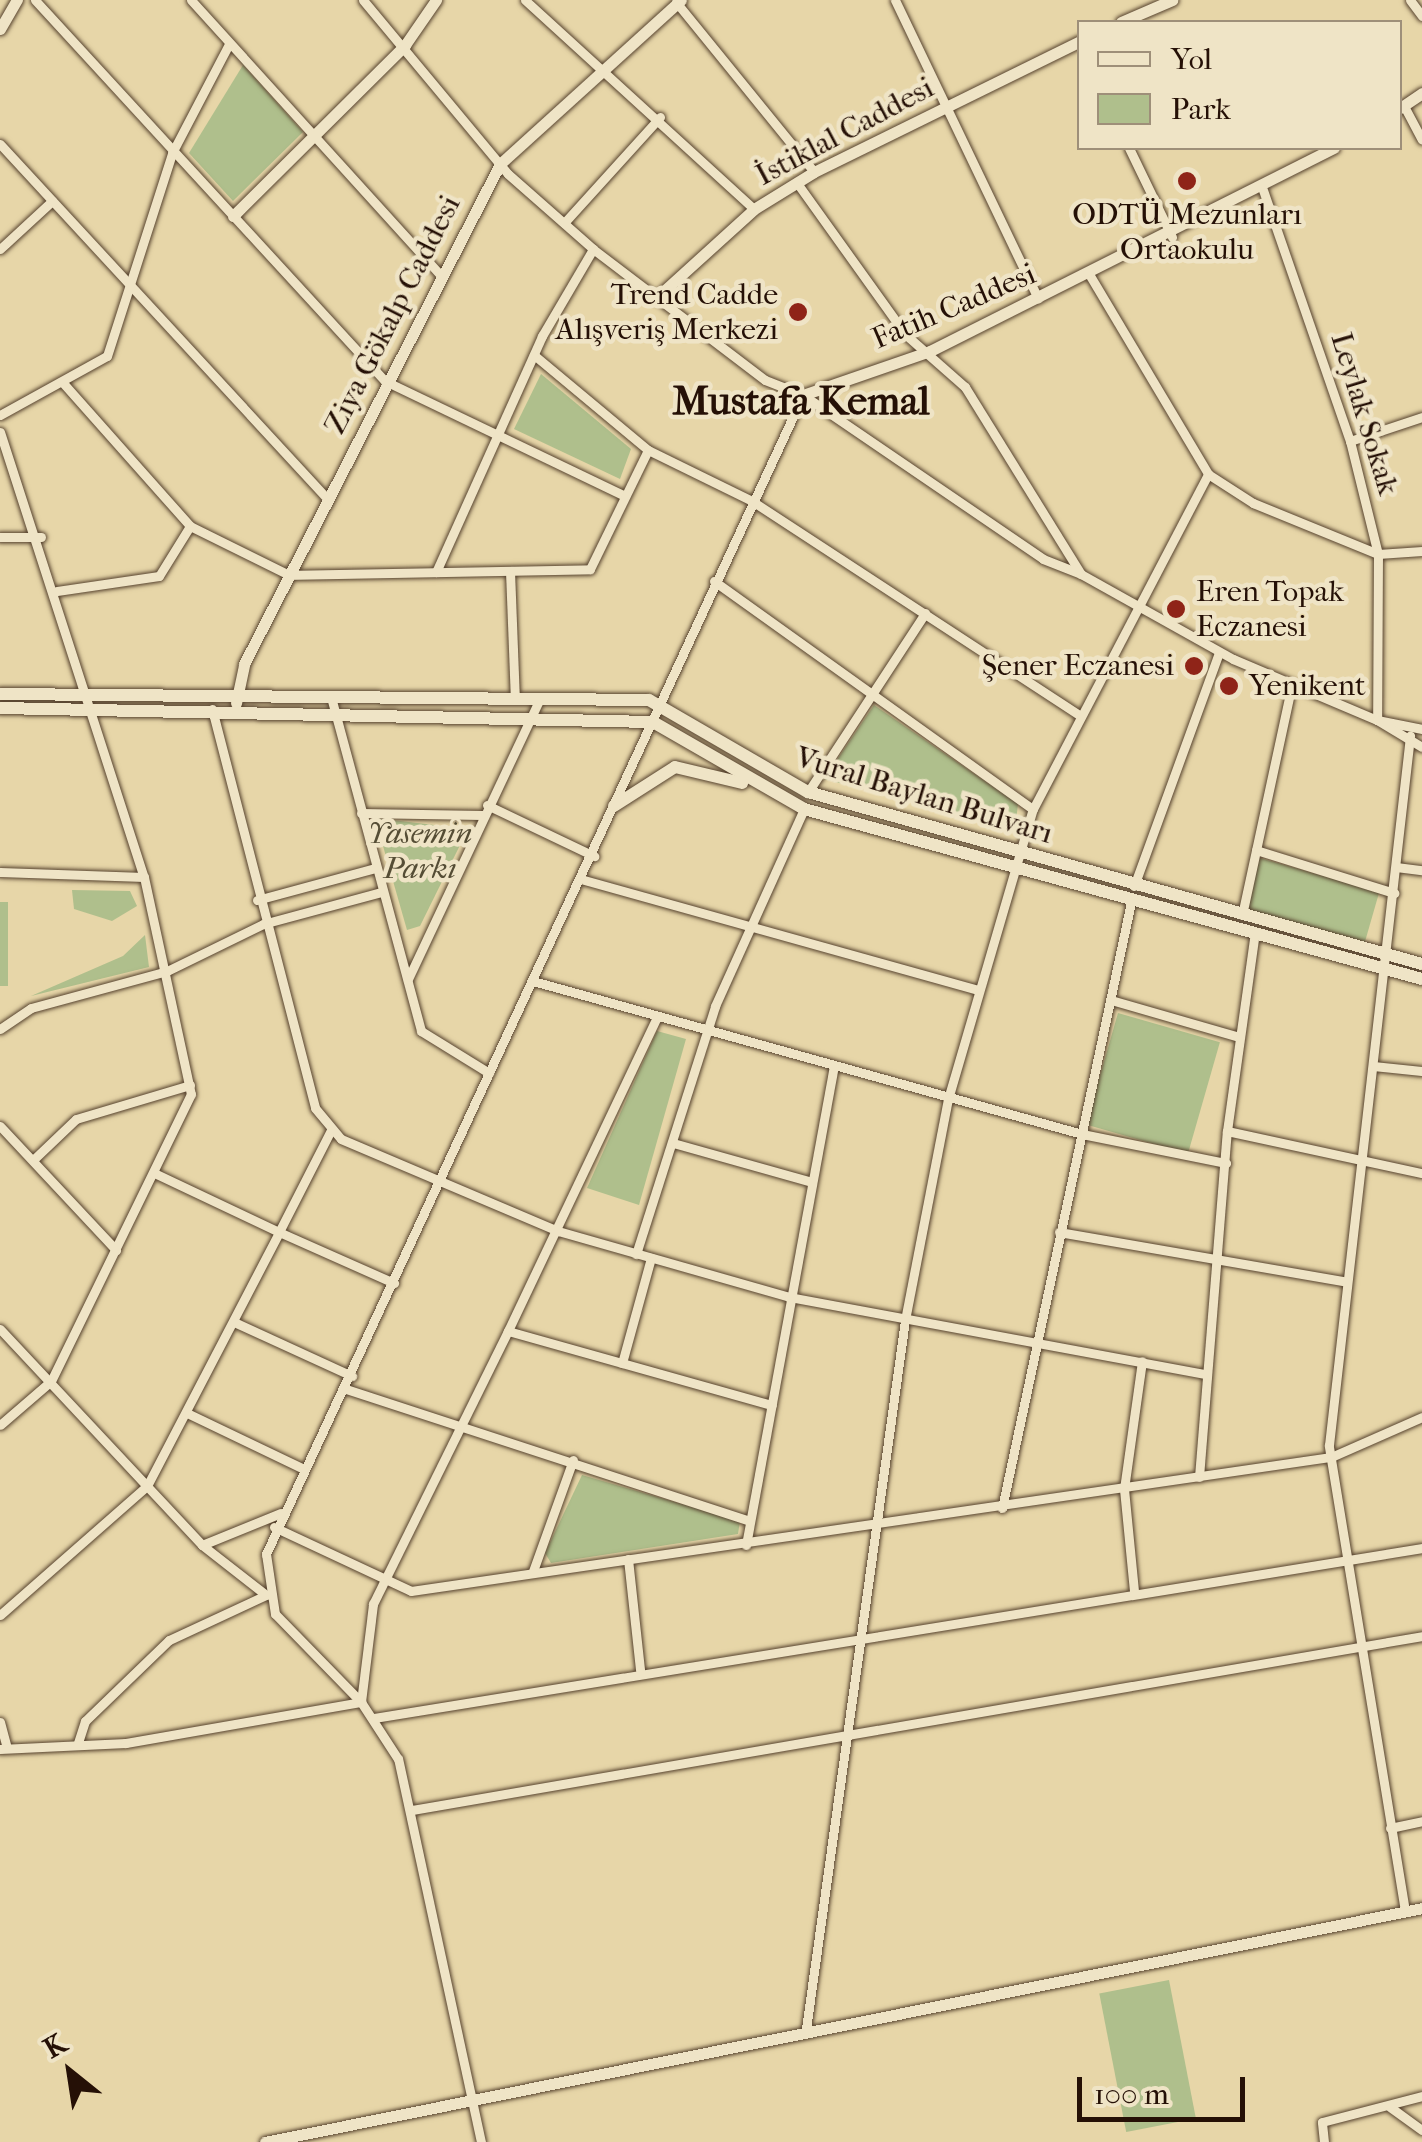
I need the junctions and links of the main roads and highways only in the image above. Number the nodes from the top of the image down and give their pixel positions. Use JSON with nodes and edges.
{"nodes":[{"id":1,"x":0,"y":694,"type":"edge"},
{"id":2,"x":93,"y":702,"type":"junction"},
{"id":3,"x":0,"y":708,"type":"edge"},
{"id":4,"x":762,"y":789,"type":"junction"},
{"id":5,"x":614,"y":806,"type":"road end"},
{"id":6,"x":1422,"y":964,"type":"edge"},
{"id":7,"x":1422,"y":980,"type":"edge"}],
"edges":[{"from":1,"to":2,"type":"main road","name":"Vural Baylan Bulvarı"},
{"from":2,"to":3,"type":"main road","name":"Vural Baylan Bulvarı"},
{"from":2,"to":4,"type":"main road","name":"Vural Baylan Bulvarı"},
{"from":2,"to":6,"type":"main road","name":"Vural Baylan Bulvarı"},
{"from":4,"to":5,"type":"main road"},
{"from":4,"to":7,"type":"main road","name":"Vural Baylan Bulvarı"}]}
